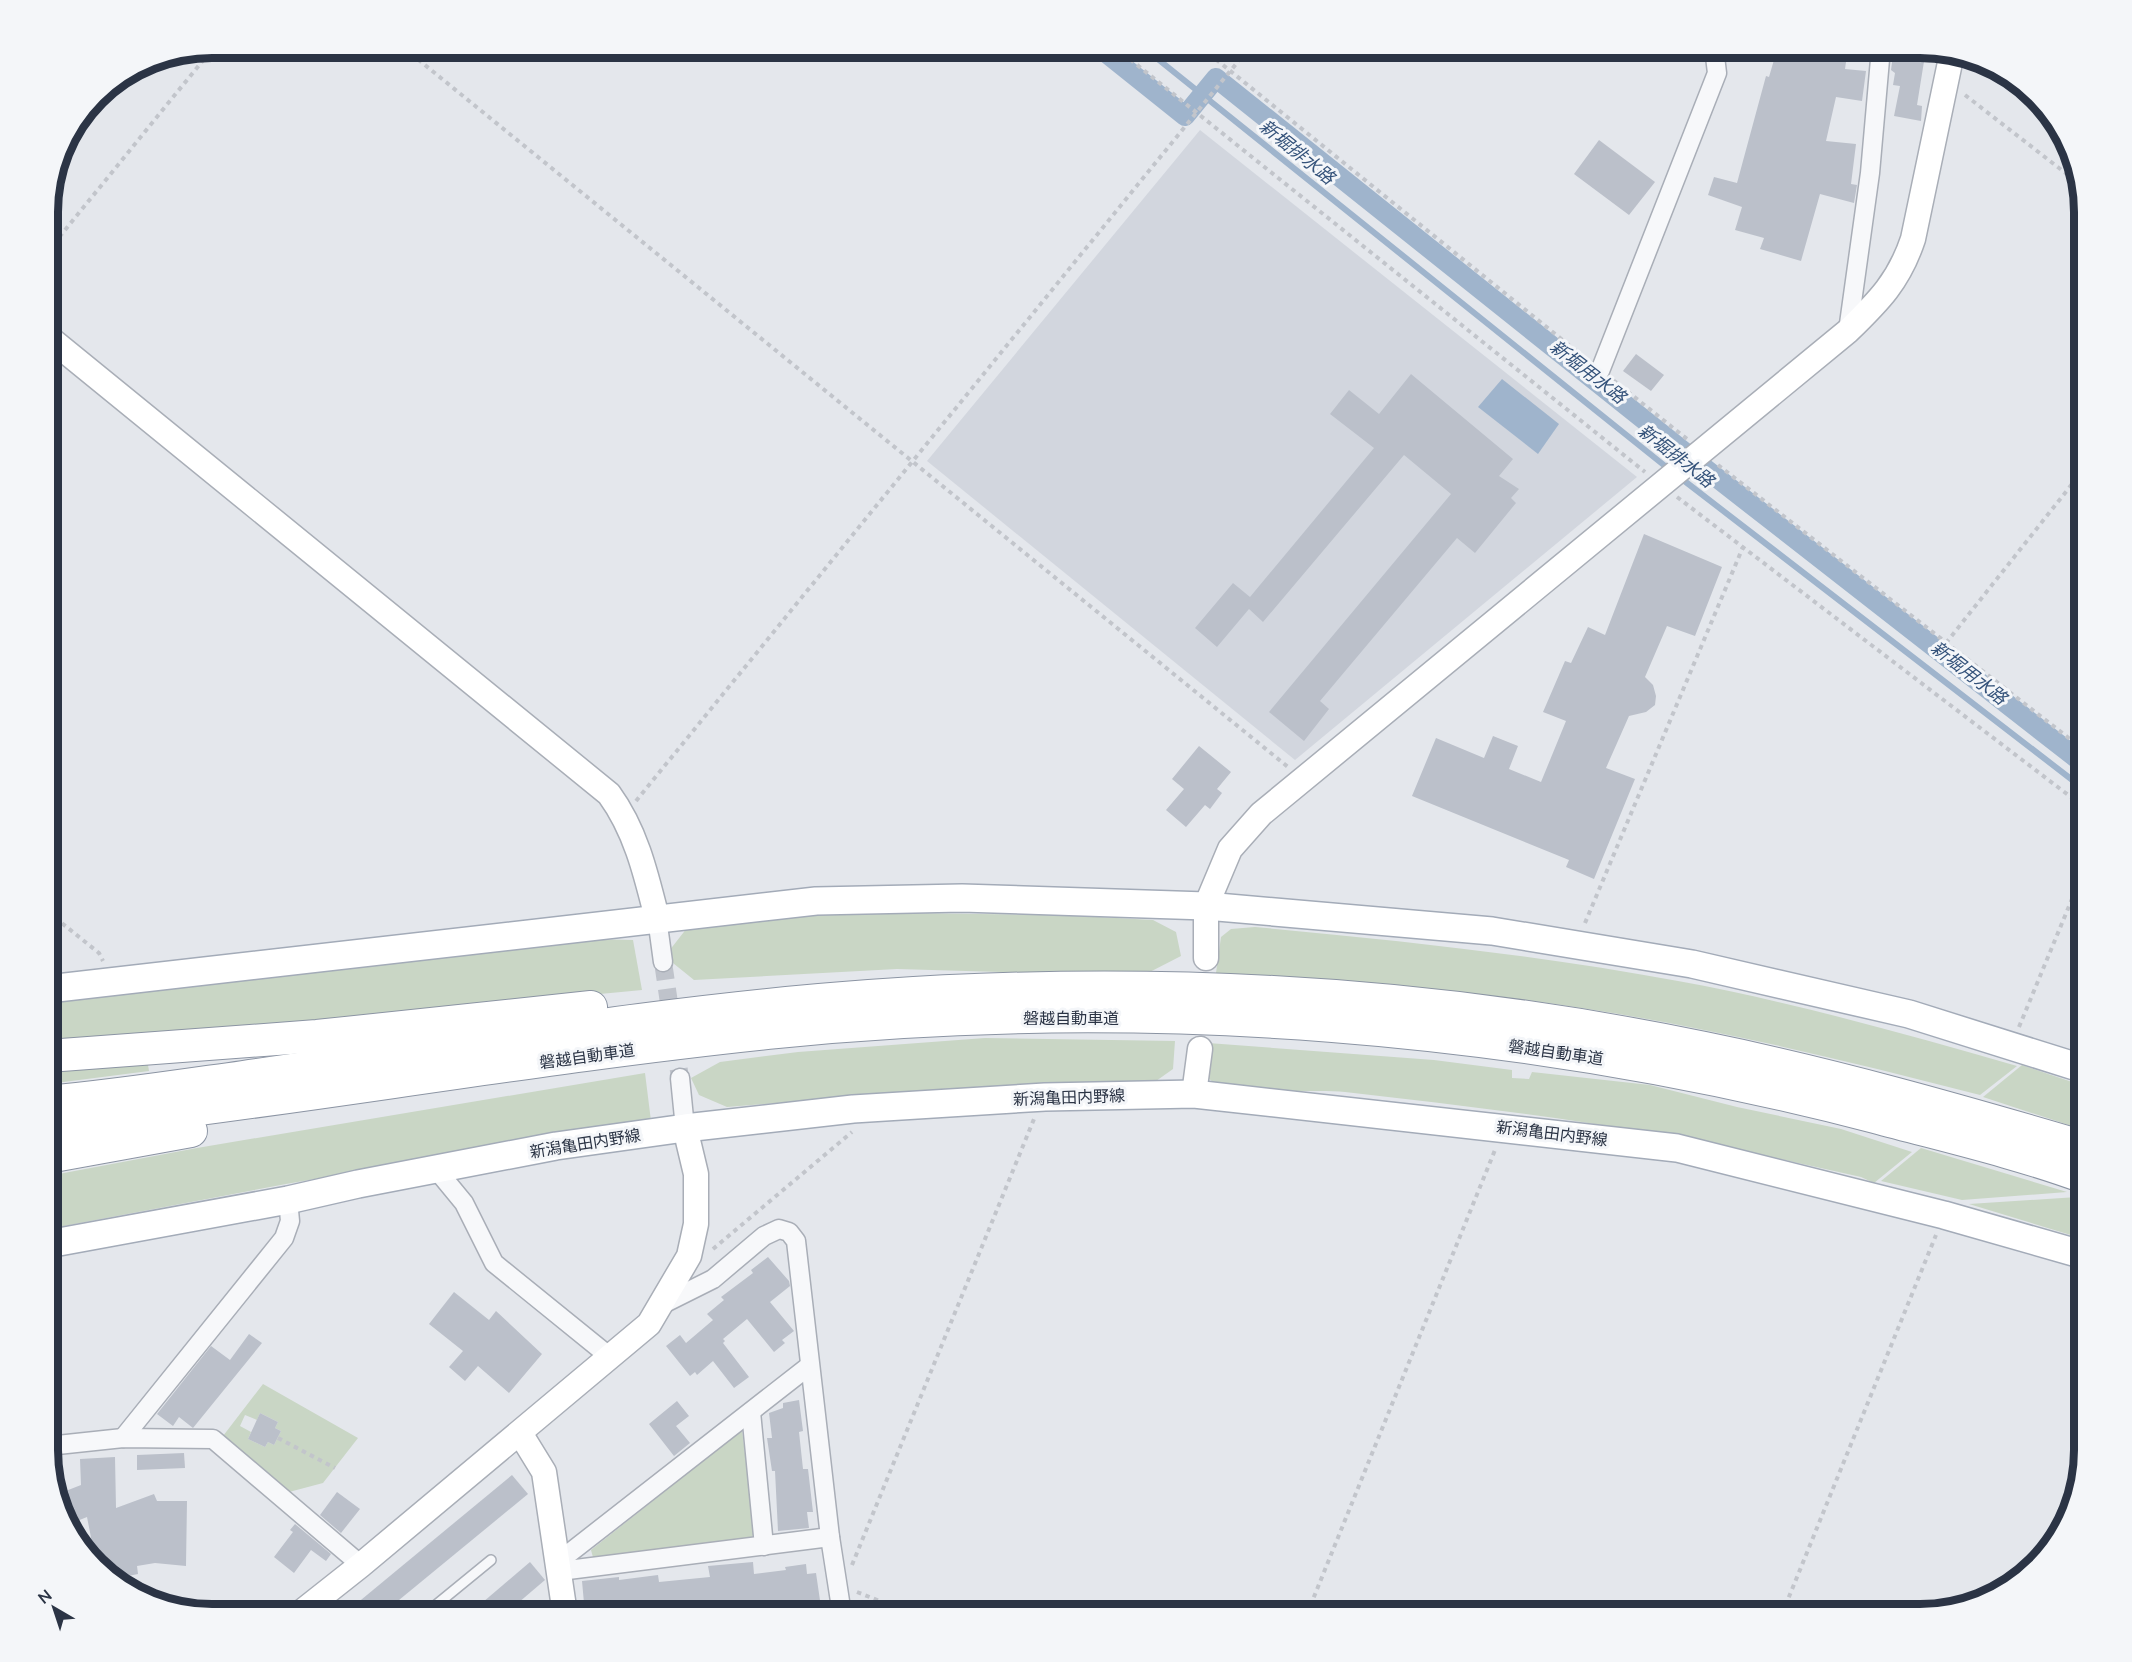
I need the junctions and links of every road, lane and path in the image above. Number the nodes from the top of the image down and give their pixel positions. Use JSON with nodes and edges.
{"nodes":[{"id":1,"x":416,"y":58,"type":"edge"},
{"id":2,"x":1128,"y":58,"type":"edge"},
{"id":3,"x":1215,"y":58,"type":"edge"},
{"id":4,"x":1241,"y":58,"type":"edge"},
{"id":5,"x":1716,"y":58,"type":"edge"},
{"id":6,"x":1880,"y":58,"type":"edge"},
{"id":7,"x":204,"y":59,"type":"edge"},
{"id":8,"x":1950,"y":61,"type":"edge"},
{"id":9,"x":1231,"y":71,"type":"junction"},
{"id":10,"x":1945,"y":86,"type":"junction"},
{"id":11,"x":1197,"y":114,"type":"junction"},
{"id":12,"x":2068,"y":175,"type":"edge"},
{"id":13,"x":59,"y":237,"type":"edge"},
{"id":14,"x":1848,"y":331,"type":"junction"},
{"id":15,"x":59,"y":346,"type":"edge"},
{"id":16,"x":1600,"y":370,"type":"junction"},
{"id":17,"x":1700,"y":452,"type":"junction"},
{"id":18,"x":914,"y":461,"type":"junction"},
{"id":19,"x":2074,"y":482,"type":"edge"},
{"id":20,"x":1661,"y":485,"type":"junction"},
{"id":21,"x":1743,"y":547,"type":"junction"},
{"id":22,"x":1946,"y":643,"type":"junction"},
{"id":23,"x":2074,"y":742,"type":"edge"},
{"id":24,"x":1304,"y":779,"type":"junction"},
{"id":25,"x":2074,"y":799,"type":"edge"},
{"id":26,"x":624,"y":815,"type":"junction"},
{"id":27,"x":2074,"y":894,"type":"edge"},
{"id":28,"x":1206,"y":906,"type":"junction"},
{"id":29,"x":657,"y":918,"type":"junction"},
{"id":30,"x":59,"y":921,"type":"edge"},
{"id":31,"x":1577,"y":944,"type":"junction"},
{"id":32,"x":1206,"y":958,"type":"dead end"},
{"id":33,"x":663,"y":962,"type":"tunnel mouth"},
{"id":34,"x":113,"y":983,"type":"junction"},
{"id":35,"x":59,"y":988,"type":"edge"},
{"id":36,"x":869,"y":996,"type":"junction"},
{"id":37,"x":2012,"y":1045,"type":"junction"},
{"id":38,"x":1200,"y":1049,"type":"dead end"},
{"id":39,"x":59,"y":1055,"type":"edge"},
{"id":40,"x":581,"y":1058,"type":"junction"},
{"id":41,"x":2074,"y":1066,"type":"edge"},
{"id":42,"x":680,"y":1078,"type":"tunnel mouth"},
{"id":43,"x":1194,"y":1094,"type":"junction"},
{"id":44,"x":1045,"y":1097,"type":"junction"},
{"id":45,"x":59,"y":1101,"type":"edge"},
{"id":46,"x":59,"y":1127,"type":"edge"},
{"id":47,"x":685,"y":1128,"type":"junction"},
{"id":48,"x":856,"y":1128,"type":"dead end"},
{"id":49,"x":1504,"y":1128,"type":"junction"},
{"id":50,"x":2074,"y":1144,"type":"edge"},
{"id":51,"x":59,"y":1155,"type":"edge"},
{"id":52,"x":436,"y":1169,"type":"junction"},
{"id":53,"x":2074,"y":1174,"type":"edge"},
{"id":54,"x":288,"y":1200,"type":"junction"},
{"id":55,"x":1944,"y":1215,"type":"junction"},
{"id":56,"x":59,"y":1242,"type":"edge"},
{"id":57,"x":2074,"y":1252,"type":"edge"},
{"id":58,"x":705,"y":1255,"type":"dead end"},
{"id":59,"x":663,"y":1304,"type":"junction"},
{"id":60,"x":610,"y":1357,"type":"junction"},
{"id":61,"x":809,"y":1366,"type":"junction"},
{"id":62,"x":752,"y":1412,"type":"junction"},
{"id":63,"x":520,"y":1433,"type":"junction"},
{"id":64,"x":123,"y":1438,"type":"junction"},
{"id":65,"x":278,"y":1438,"type":"dead end"},
{"id":66,"x":59,"y":1445,"type":"edge"},
{"id":67,"x":335,"y":1468,"type":"dead end"},
{"id":68,"x":830,"y":1537,"type":"junction"},
{"id":69,"x":764,"y":1546,"type":"junction"},
{"id":70,"x":491,"y":1560,"type":"dead end"},
{"id":71,"x":361,"y":1565,"type":"junction"},
{"id":72,"x":559,"y":1567,"type":"junction"},
{"id":73,"x":839,"y":1585,"type":"junction"},
{"id":74,"x":312,"y":1604,"type":"edge"},
{"id":75,"x":437,"y":1604,"type":"edge"},
{"id":76,"x":564,"y":1604,"type":"edge"},
{"id":77,"x":841,"y":1604,"type":"edge"},
{"id":78,"x":887,"y":1604,"type":"edge"},
{"id":79,"x":1311,"y":1604,"type":"edge"},
{"id":80,"x":1786,"y":1604,"type":"edge"}],
"edges":[{"from":1,"to":18,"type":"path"},
{"from":2,"to":11,"type":"path"},
{"from":3,"to":9,"type":"path"},
{"from":4,"to":9,"type":"path"},
{"from":5,"to":16,"type":"street"},
{"from":6,"to":14,"type":"street"},
{"from":7,"to":13,"type":"path"},
{"from":8,"to":10,"type":"street"},
{"from":9,"to":11,"type":"path"},
{"from":9,"to":16,"type":"path"},
{"from":10,"to":12,"type":"path"},
{"from":10,"to":14,"type":"street"},
{"from":11,"to":18,"type":"path"},
{"from":11,"to":20,"type":"path"},
{"from":14,"to":17,"type":"street"},
{"from":15,"to":26,"type":"street"},
{"from":16,"to":17,"type":"path"},
{"from":17,"to":20,"type":"street"},
{"from":17,"to":22,"type":"path"},
{"from":18,"to":24,"type":"path"},
{"from":18,"to":26,"type":"path"},
{"from":19,"to":22,"type":"path"},
{"from":20,"to":21,"type":"path"},
{"from":20,"to":24,"type":"street"},
{"from":21,"to":25,"type":"path"},
{"from":21,"to":31,"type":"path"},
{"from":22,"to":23,"type":"path"},
{"from":24,"to":28,"type":"street"},
{"from":26,"to":29,"type":"street"},
{"from":27,"to":37,"type":"path"},
{"from":28,"to":29,"type":"main road"},
{"from":28,"to":31,"type":"main road"},
{"from":28,"to":32,"type":"street"},
{"from":29,"to":33,"type":"street"},
{"from":29,"to":34,"type":"main road"},
{"from":30,"to":34,"type":"path"},
{"from":31,"to":37,"type":"main road"},
{"from":34,"to":35,"type":"main road"},
{"from":36,"to":39,"type":"highway"},
{"from":36,"to":45,"type":"highway","name":"磐越自動車道"},
{"from":36,"to":50,"type":"highway","name":"磐越自動車道"},
{"from":37,"to":41,"type":"main road"},
{"from":38,"to":43,"type":"street"},
{"from":40,"to":46,"type":"highway","name":"磐越自動車道"},
{"from":40,"to":51,"type":"highway"},
{"from":40,"to":53,"type":"highway","name":"磐越自動車道"},
{"from":42,"to":47,"type":"street"},
{"from":43,"to":44,"type":"main road","name":"新潟亀田内野線"},
{"from":43,"to":49,"type":"main road","name":"新潟亀田内野線"},
{"from":44,"to":47,"type":"main road","name":"新潟亀田内野線"},
{"from":44,"to":73,"type":"path"},
{"from":47,"to":52,"type":"main road","name":"新潟亀田内野線"},
{"from":47,"to":59,"type":"street"},
{"from":48,"to":58,"type":"path"},
{"from":49,"to":55,"type":"main road","name":"新潟亀田内野線"},
{"from":49,"to":79,"type":"path"},
{"from":52,"to":54,"type":"main road","name":"新潟亀田内野線"},
{"from":52,"to":60,"type":"street"},
{"from":54,"to":56,"type":"main road","name":"新潟亀田内野線"},
{"from":54,"to":64,"type":"street"},
{"from":55,"to":57,"type":"main road","name":"新潟亀田内野線"},
{"from":55,"to":80,"type":"path"},
{"from":59,"to":60,"type":"street"},
{"from":59,"to":61,"type":"street"},
{"from":60,"to":63,"type":"street"},
{"from":61,"to":62,"type":"street"},
{"from":61,"to":68,"type":"street"},
{"from":62,"to":69,"type":"street"},
{"from":62,"to":72,"type":"street"},
{"from":63,"to":71,"type":"street"},
{"from":63,"to":72,"type":"street"},
{"from":64,"to":66,"type":"street"},
{"from":64,"to":71,"type":"street"},
{"from":65,"to":67,"type":"path"},
{"from":68,"to":69,"type":"street"},
{"from":68,"to":73,"type":"street"},
{"from":69,"to":72,"type":"street"},
{"from":70,"to":75,"type":"lane"},
{"from":71,"to":74,"type":"street"},
{"from":72,"to":76,"type":"street"},
{"from":73,"to":77,"type":"street"},
{"from":73,"to":78,"type":"path"}]}
